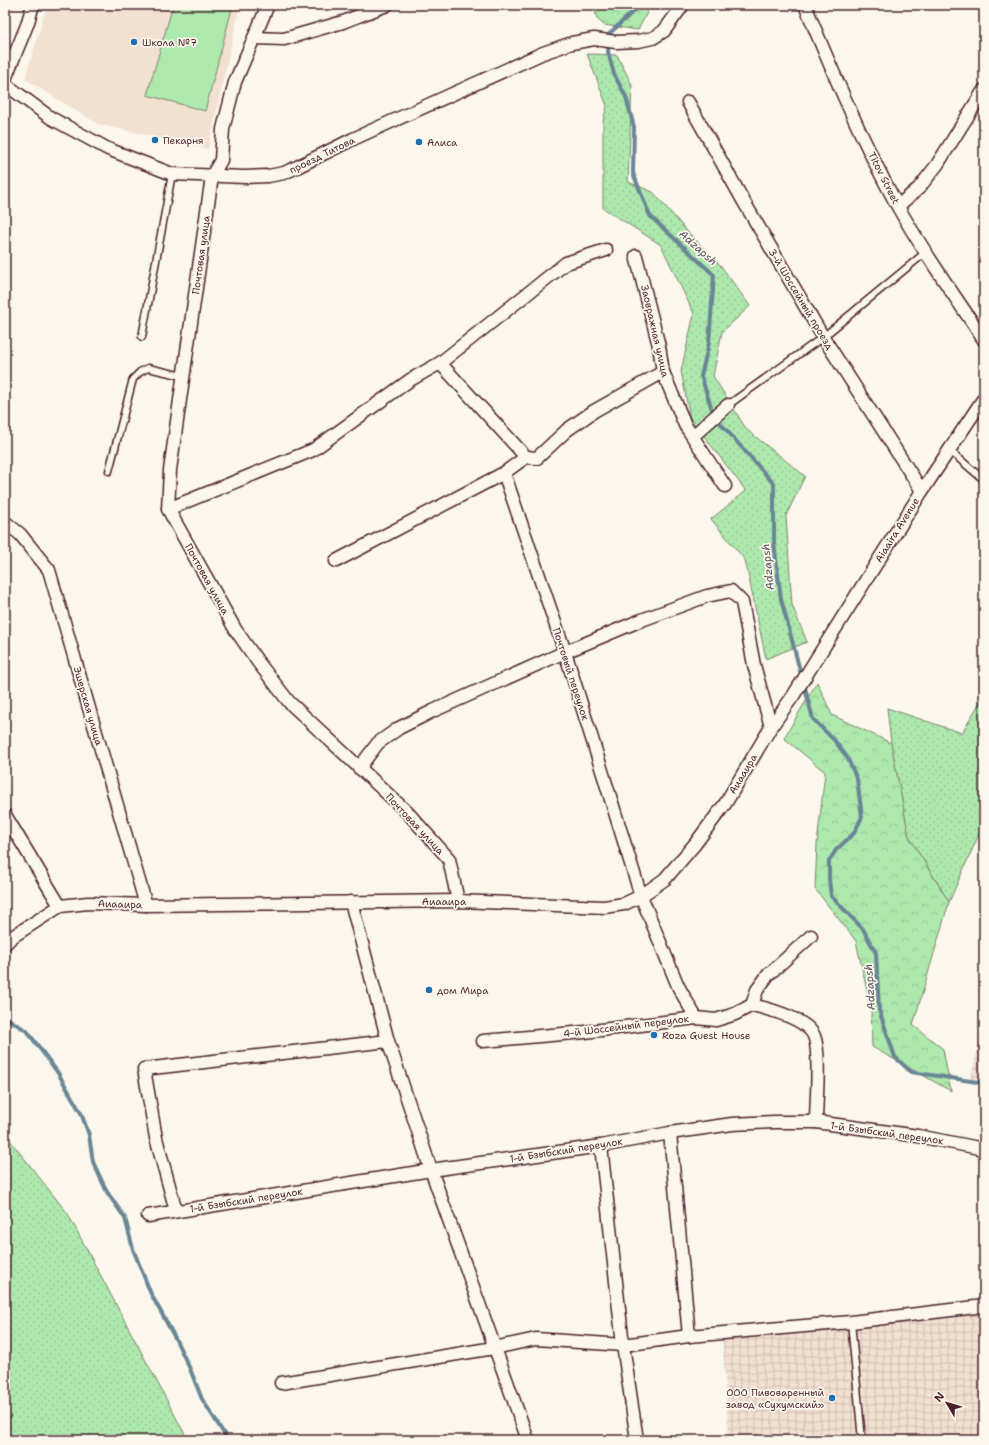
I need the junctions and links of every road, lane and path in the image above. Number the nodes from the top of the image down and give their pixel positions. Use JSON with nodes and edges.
{"nodes":[{"id":1,"x":33,"y":5,"type":"edge"},
{"id":2,"x":268,"y":5,"type":"edge"},
{"id":3,"x":387,"y":5,"type":"edge"},
{"id":4,"x":683,"y":5,"type":"edge"},
{"id":5,"x":805,"y":5,"type":"edge"},
{"id":6,"x":254,"y":38,"type":"junction"},
{"id":7,"x":5,"y":79,"type":"edge"},
{"id":8,"x":5,"y":84,"type":"edge"},
{"id":9,"x":984,"y":90,"type":"edge"},
{"id":10,"x":688,"y":102,"type":"dead end"},
{"id":11,"x":172,"y":174,"type":"junction"},
{"id":12,"x":212,"y":176,"type":"junction"},
{"id":13,"x":898,"y":206,"type":"junction"},
{"id":14,"x":606,"y":250,"type":"dead end"},
{"id":15,"x":926,"y":252,"type":"junction"},
{"id":16,"x":636,"y":256,"type":"dead end"},
{"id":17,"x":142,"y":338,"type":"dead end"},
{"id":18,"x":823,"y":338,"type":"junction"},
{"id":19,"x":984,"y":340,"type":"edge"},
{"id":20,"x":440,"y":363,"type":"junction"},
{"id":21,"x":663,"y":372,"type":"junction"},
{"id":22,"x":183,"y":376,"type":"junction"},
{"id":23,"x":984,"y":398,"type":"edge"},
{"id":24,"x":728,"y":405,"type":"joint"},
{"id":25,"x":692,"y":436,"type":"junction"},
{"id":26,"x":950,"y":450,"type":"junction"},
{"id":27,"x":526,"y":457,"type":"junction"},
{"id":28,"x":109,"y":471,"type":"dead end"},
{"id":29,"x":504,"y":473,"type":"junction"},
{"id":30,"x":984,"y":480,"type":"edge"},
{"id":31,"x":725,"y":486,"type":"dead end"},
{"id":32,"x":922,"y":491,"type":"junction"},
{"id":33,"x":168,"y":509,"type":"junction"},
{"id":34,"x":5,"y":522,"type":"edge"},
{"id":35,"x":336,"y":561,"type":"dead end"},
{"id":36,"x":565,"y":652,"type":"junction"},
{"id":37,"x":793,"y":696,"type":"joint"},
{"id":38,"x":771,"y":727,"type":"junction"},
{"id":39,"x":359,"y":768,"type":"junction"},
{"id":40,"x":5,"y":815,"type":"edge"},
{"id":41,"x":641,"y":896,"type":"junction"},
{"id":42,"x":458,"y":901,"type":"junction"},
{"id":43,"x":350,"y":902,"type":"junction"},
{"id":44,"x":146,"y":905,"type":"junction"},
{"id":45,"x":60,"y":906,"type":"junction"},
{"id":46,"x":811,"y":936,"type":"dead end"},
{"id":47,"x":5,"y":944,"type":"edge"},
{"id":48,"x":752,"y":1005,"type":"junction"},
{"id":49,"x":696,"y":1018,"type":"junction"},
{"id":50,"x":388,"y":1041,"type":"junction"},
{"id":51,"x":484,"y":1042,"type":"dead end"},
{"id":52,"x":816,"y":1122,"type":"junction"},
{"id":53,"x":670,"y":1133,"type":"junction"},
{"id":54,"x":601,"y":1146,"type":"junction"},
{"id":55,"x":984,"y":1148,"type":"edge"},
{"id":56,"x":431,"y":1170,"type":"junction"},
{"id":57,"x":176,"y":1211,"type":"junction"},
{"id":58,"x":148,"y":1216,"type":"dead end"},
{"id":59,"x":984,"y":1306,"type":"edge"},
{"id":60,"x":851,"y":1322,"type":"junction"},
{"id":61,"x":690,"y":1336,"type":"junction"},
{"id":62,"x":623,"y":1345,"type":"junction"},
{"id":63,"x":494,"y":1348,"type":"junction"},
{"id":64,"x":281,"y":1383,"type":"dead end"},
{"id":65,"x":528,"y":1440,"type":"edge"},
{"id":66,"x":638,"y":1440,"type":"edge"},
{"id":67,"x":862,"y":1440,"type":"edge"}],
"edges":[{"from":1,"to":7,"type":"street"},
{"from":2,"to":6,"type":"street","name":"Почтовая улица"},
{"from":3,"to":6,"type":"street"},
{"from":4,"to":12,"type":"street","name":"проезд Титова"},
{"from":5,"to":13,"type":"street","name":"Titov Street"},
{"from":6,"to":12,"type":"street","name":"Почтовая улица"},
{"from":8,"to":11,"type":"street","name":"проезд Титова"},
{"from":9,"to":13,"type":"street"},
{"from":10,"to":18,"type":"street","name":"3-й Шоссейный проезд"},
{"from":11,"to":12,"type":"street","name":"проезд Титова"},
{"from":11,"to":17,"type":"lane"},
{"from":12,"to":22,"type":"street","name":"Почтовая улица"},
{"from":13,"to":15,"type":"street","name":"Titov Street"},
{"from":14,"to":20,"type":"street"},
{"from":15,"to":18,"type":"lane"},
{"from":15,"to":19,"type":"street","name":"Titov Street"},
{"from":16,"to":21,"type":"street","name":"Заовражная улица"},
{"from":18,"to":24,"type":"lane"},
{"from":18,"to":32,"type":"street","name":"3-й Шоссейный проезд"},
{"from":20,"to":27,"type":"street"},
{"from":20,"to":33,"type":"street"},
{"from":21,"to":25,"type":"street","name":"Заовражная улица"},
{"from":21,"to":27,"type":"street"},
{"from":22,"to":28,"type":"lane"},
{"from":22,"to":33,"type":"street","name":"Почтовая улица"},
{"from":23,"to":26,"type":"street","name":"Aiaaira Avenue"},
{"from":24,"to":25,"type":"street"},
{"from":25,"to":31,"type":"street","name":"Заовражная улица"},
{"from":26,"to":30,"type":"lane"},
{"from":26,"to":32,"type":"street","name":"Aiaaira Avenue"},
{"from":27,"to":29,"type":"street"},
{"from":29,"to":35,"type":"street"},
{"from":29,"to":36,"type":"street","name":"Почтовый переулок"},
{"from":32,"to":37,"type":"street","name":"Aiaaira Avenue"},
{"from":33,"to":39,"type":"street","name":"Почтовая улица"},
{"from":34,"to":44,"type":"street","name":"Эшерская улица"},
{"from":36,"to":38,"type":"street"},
{"from":36,"to":39,"type":"street"},
{"from":36,"to":41,"type":"street","name":"Почтовый переулок"},
{"from":37,"to":38,"type":"street","name":"Аиааира"},
{"from":38,"to":41,"type":"street","name":"Аиааира"},
{"from":39,"to":42,"type":"street","name":"Почтовая улица"},
{"from":40,"to":45,"type":"street"},
{"from":41,"to":42,"type":"street","name":"Аиааира"},
{"from":41,"to":49,"type":"street","name":"Почтовый переулок"},
{"from":42,"to":43,"type":"street","name":"Аиааира"},
{"from":43,"to":44,"type":"street","name":"Аиааира"},
{"from":43,"to":50,"type":"street"},
{"from":44,"to":45,"type":"street","name":"Аиааира"},
{"from":45,"to":47,"type":"street","name":"Аиааира"},
{"from":46,"to":48,"type":"street"},
{"from":48,"to":49,"type":"street","name":"4-й Шоссейный переулок"},
{"from":48,"to":52,"type":"street"},
{"from":49,"to":51,"type":"street","name":"4-й Шоссейный переулок"},
{"from":50,"to":56,"type":"street"},
{"from":50,"to":57,"type":"street"},
{"from":52,"to":53,"type":"street","name":"1-й Бзыбский переулок"},
{"from":52,"to":55,"type":"street","name":"1-й Бзыбский переулок"},
{"from":53,"to":54,"type":"street","name":"1-й Бзыбский переулок"},
{"from":53,"to":61,"type":"street"},
{"from":54,"to":56,"type":"street","name":"1-й Бзыбский переулок"},
{"from":54,"to":62,"type":"street"},
{"from":56,"to":57,"type":"street","name":"1-й Бзыбский переулок"},
{"from":56,"to":63,"type":"street"},
{"from":57,"to":58,"type":"street","name":"1-й Бзыбский переулок"},
{"from":59,"to":60,"type":"street"},
{"from":60,"to":61,"type":"street"},
{"from":60,"to":67,"type":"lane"},
{"from":61,"to":62,"type":"street"},
{"from":62,"to":63,"type":"street"},
{"from":62,"to":66,"type":"street"},
{"from":63,"to":64,"type":"street"},
{"from":63,"to":65,"type":"street"}]}
